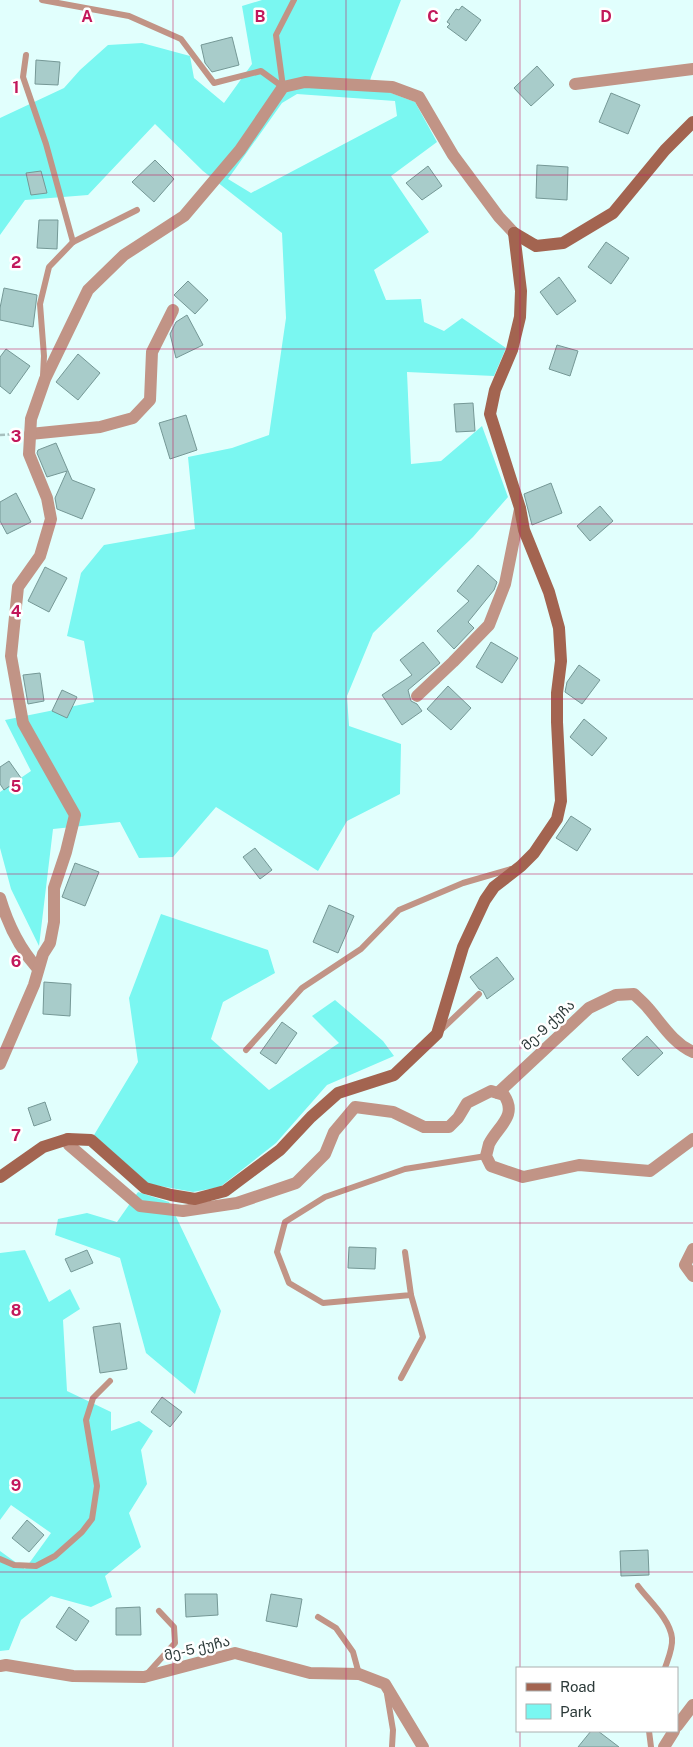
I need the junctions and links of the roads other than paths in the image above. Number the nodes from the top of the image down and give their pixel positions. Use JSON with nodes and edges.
{"nodes":[{"id":1,"x":42,"y":0,"type":"edge"},
{"id":2,"x":294,"y":0,"type":"edge"},
{"id":3,"x":26,"y":54,"type":"dead end"},
{"id":4,"x":693,"y":69,"type":"edge"},
{"id":5,"x":575,"y":84,"type":"dead end"},
{"id":6,"x":283,"y":87,"type":"junction"},
{"id":7,"x":693,"y":122,"type":"edge"},
{"id":8,"x":137,"y":210,"type":"dead end"},
{"id":9,"x":514,"y":233,"type":"junction"},
{"id":10,"x":73,"y":242,"type":"junction"},
{"id":11,"x":173,"y":310,"type":"dead end"},
{"id":12,"x":42,"y":385,"type":"junction"},
{"id":13,"x":30,"y":434,"type":"junction"},
{"id":14,"x":520,"y":508,"type":"junction"},
{"id":15,"x":417,"y":696,"type":"dead end"},
{"id":16,"x":522,"y":866,"type":"junction"},
{"id":17,"x":0,"y":898,"type":"edge"},
{"id":18,"x":38,"y":970,"type":"junction"},
{"id":19,"x":479,"y":994,"type":"dead end"},
{"id":20,"x":437,"y":1034,"type":"junction"},
{"id":21,"x":246,"y":1050,"type":"dead end"},
{"id":22,"x":693,"y":1052,"type":"edge"},
{"id":23,"x":0,"y":1064,"type":"edge"},
{"id":24,"x":498,"y":1093,"type":"junction"},
{"id":25,"x":68,"y":1139,"type":"junction"},
{"id":26,"x":693,"y":1139,"type":"edge"},
{"id":27,"x":486,"y":1156,"type":"junction"},
{"id":28,"x":0,"y":1177,"type":"edge"},
{"id":29,"x":693,"y":1249,"type":"edge"},
{"id":30,"x":405,"y":1252,"type":"dead end"},
{"id":31,"x":693,"y":1276,"type":"edge"},
{"id":32,"x":411,"y":1295,"type":"junction"},
{"id":33,"x":401,"y":1378,"type":"dead end"},
{"id":34,"x":110,"y":1381,"type":"dead end"},
{"id":35,"x":0,"y":1558,"type":"edge"},
{"id":36,"x":638,"y":1586,"type":"dead end"},
{"id":37,"x":160,"y":1611,"type":"dead end"},
{"id":38,"x":318,"y":1617,"type":"dead end"},
{"id":39,"x":0,"y":1666,"type":"edge"},
{"id":40,"x":665,"y":1667,"type":"edge"},
{"id":41,"x":360,"y":1674,"type":"junction"},
{"id":42,"x":144,"y":1677,"type":"junction"},
{"id":43,"x":385,"y":1684,"type":"junction"},
{"id":44,"x":693,"y":1705,"type":"edge"},
{"id":45,"x":678,"y":1725,"type":"edge"},
{"id":46,"x":650,"y":1732,"type":"edge"},
{"id":47,"x":673,"y":1732,"type":"edge"},
{"id":48,"x":392,"y":1747,"type":"edge"},
{"id":49,"x":423,"y":1747,"type":"edge"},
{"id":50,"x":651,"y":1747,"type":"edge"},
{"id":51,"x":664,"y":1747,"type":"edge"}],
"edges":[{"from":1,"to":6,"type":"lane"},
{"from":2,"to":6,"type":"lane"},
{"from":3,"to":10,"type":"lane"},
{"from":4,"to":5,"type":"street"},
{"from":6,"to":9,"type":"street"},
{"from":6,"to":12,"type":"street"},
{"from":7,"to":9,"type":"street"},
{"from":8,"to":10,"type":"lane"},
{"from":9,"to":14,"type":"street"},
{"from":10,"to":12,"type":"lane"},
{"from":11,"to":13,"type":"street"},
{"from":12,"to":13,"type":"street"},
{"from":13,"to":18,"type":"street"},
{"from":14,"to":15,"type":"street"},
{"from":14,"to":16,"type":"street"},
{"from":16,"to":20,"type":"street"},
{"from":16,"to":21,"type":"lane"},
{"from":17,"to":18,"type":"street"},
{"from":18,"to":23,"type":"street"},
{"from":19,"to":20,"type":"lane"},
{"from":20,"to":25,"type":"street"},
{"from":22,"to":24,"type":"street","name":"მე-9 ქუჩა"},
{"from":24,"to":25,"type":"street"},
{"from":24,"to":27,"type":"street"},
{"from":25,"to":28,"type":"street"},
{"from":26,"to":27,"type":"street"},
{"from":27,"to":32,"type":"lane"},
{"from":29,"to":31,"type":"street"},
{"from":30,"to":32,"type":"lane"},
{"from":32,"to":33,"type":"lane"},
{"from":34,"to":35,"type":"lane"},
{"from":36,"to":40,"type":"lane"},
{"from":37,"to":42,"type":"lane"},
{"from":38,"to":41,"type":"lane"},
{"from":39,"to":42,"type":"street","name":"მე-5 ქუჩა"},
{"from":41,"to":42,"type":"street","name":"მე-5 ქუჩა"},
{"from":41,"to":43,"type":"street","name":"მე-5 ქუჩა"},
{"from":43,"to":48,"type":"lane"},
{"from":43,"to":49,"type":"street"},
{"from":44,"to":45,"type":"street"},
{"from":46,"to":50,"type":"lane"},
{"from":47,"to":51,"type":"street"}]}
